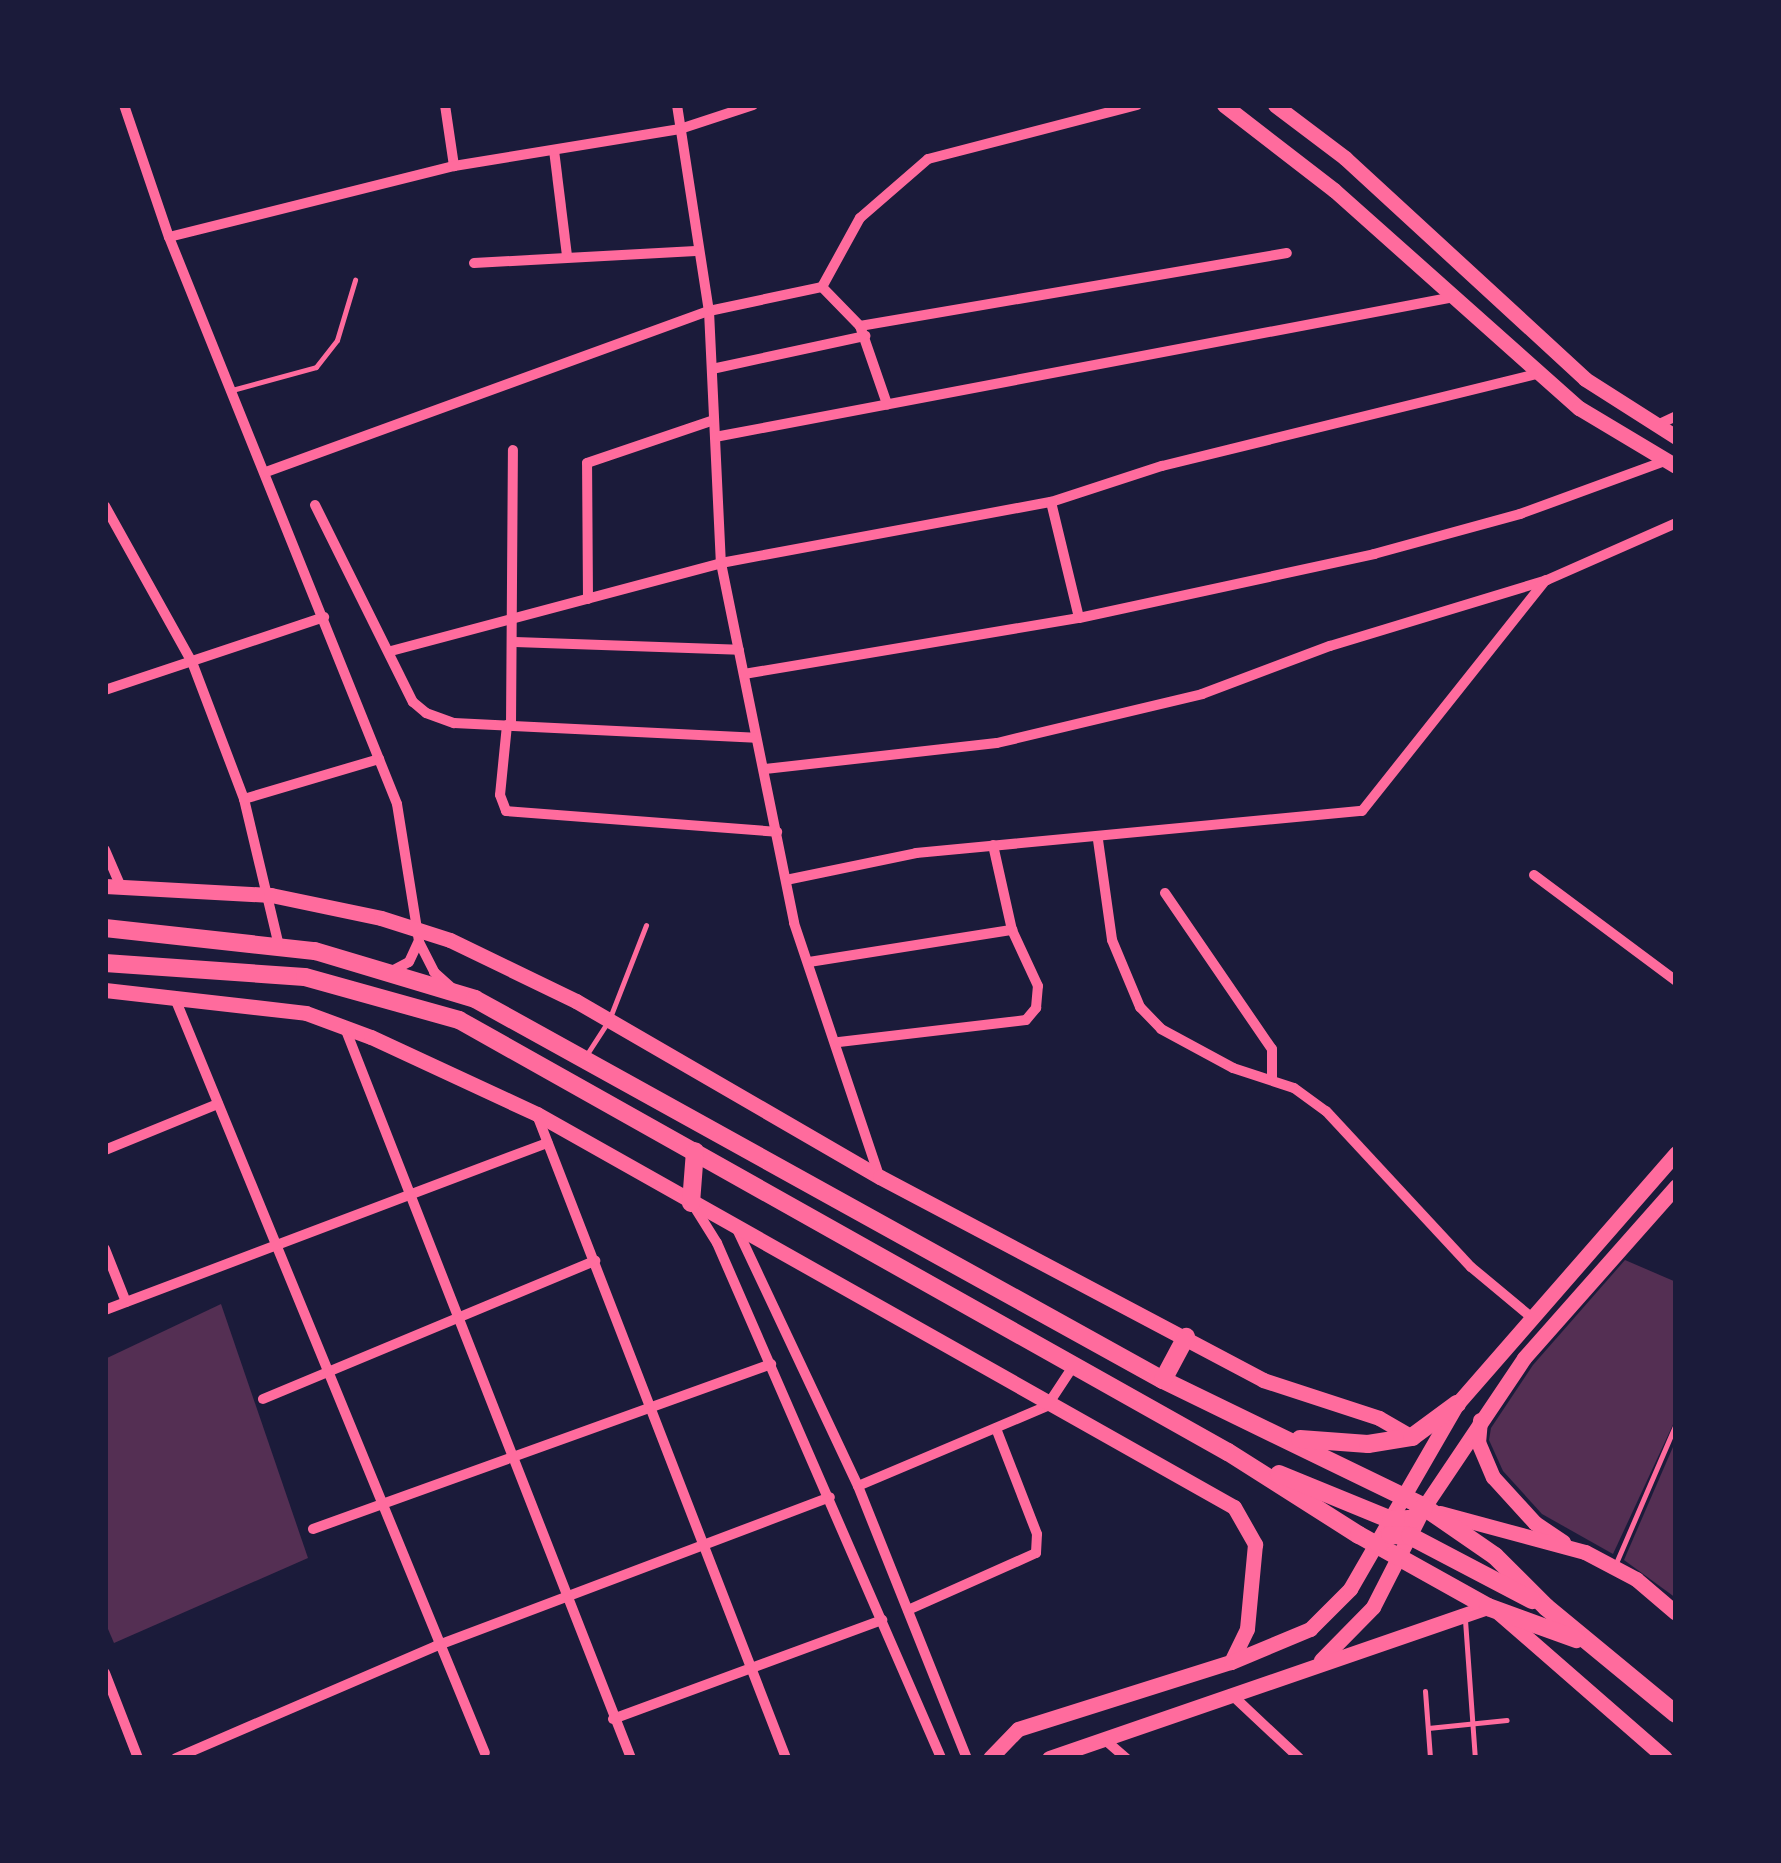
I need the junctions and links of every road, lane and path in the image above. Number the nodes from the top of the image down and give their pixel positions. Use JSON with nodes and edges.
{"nodes":[{"id":1,"x":124,"y":105,"type":"edge"},
{"id":2,"x":446,"y":105,"type":"edge"},
{"id":3,"x":677,"y":105,"type":"edge"},
{"id":4,"x":753,"y":105,"type":"edge"},
{"id":5,"x":1137,"y":105,"type":"edge"},
{"id":6,"x":1224,"y":105,"type":"edge"},
{"id":7,"x":1275,"y":105,"type":"edge"},
{"id":8,"x":680,"y":129,"type":"junction"},
{"id":9,"x":554,"y":150,"type":"junction"},
{"id":10,"x":454,"y":166,"type":"junction"},
{"id":11,"x":169,"y":238,"type":"junction"},
{"id":12,"x":696,"y":251,"type":"junction"},
{"id":13,"x":1287,"y":253,"type":"dead end"},
{"id":14,"x":567,"y":256,"type":"junction"},
{"id":15,"x":474,"y":263,"type":"dead end"},
{"id":16,"x":355,"y":280,"type":"dead end"},
{"id":17,"x":822,"y":286,"type":"junction"},
{"id":18,"x":1454,"y":298,"type":"junction"},
{"id":19,"x":709,"y":311,"type":"junction"},
{"id":20,"x":863,"y":331,"type":"junction"},
{"id":21,"x":712,"y":369,"type":"junction"},
{"id":22,"x":1541,"y":373,"type":"junction"},
{"id":23,"x":232,"y":390,"type":"junction"},
{"id":24,"x":887,"y":404,"type":"junction"},
{"id":25,"x":1676,"y":416,"type":"edge"},
{"id":26,"x":714,"y":420,"type":"junction"},
{"id":27,"x":1654,"y":426,"type":"junction"},
{"id":28,"x":1676,"y":437,"type":"edge"},
{"id":29,"x":715,"y":438,"type":"junction"},
{"id":30,"x":513,"y":450,"type":"dead end"},
{"id":31,"x":1671,"y":464,"type":"edge"},
{"id":32,"x":266,"y":472,"type":"junction"},
{"id":33,"x":1051,"y":502,"type":"junction"},
{"id":34,"x":315,"y":505,"type":"dead end"},
{"id":35,"x":105,"y":506,"type":"edge"},
{"id":36,"x":1676,"y":523,"type":"edge"},
{"id":37,"x":721,"y":563,"type":"junction"},
{"id":38,"x":1547,"y":580,"type":"junction"},
{"id":39,"x":588,"y":598,"type":"junction"},
{"id":40,"x":324,"y":618,"type":"junction"},
{"id":41,"x":516,"y":618,"type":"junction"},
{"id":42,"x":1079,"y":618,"type":"junction"},
{"id":43,"x":515,"y":642,"type":"junction"},
{"id":44,"x":739,"y":650,"type":"junction"},
{"id":45,"x":392,"y":651,"type":"junction"},
{"id":46,"x":192,"y":662,"type":"junction"},
{"id":47,"x":744,"y":674,"type":"junction"},
{"id":48,"x":105,"y":690,"type":"edge"},
{"id":49,"x":509,"y":725,"type":"junction"},
{"id":50,"x":756,"y":738,"type":"junction"},
{"id":51,"x":379,"y":759,"type":"junction"},
{"id":52,"x":765,"y":769,"type":"junction"},
{"id":53,"x":244,"y":799,"type":"junction"},
{"id":54,"x":777,"y":832,"type":"junction"},
{"id":55,"x":1098,"y":840,"type":"junction"},
{"id":56,"x":993,"y":845,"type":"junction"},
{"id":57,"x":105,"y":850,"type":"edge"},
{"id":58,"x":1534,"y":875,"type":"dead end"},
{"id":59,"x":786,"y":880,"type":"junction"},
{"id":60,"x":113,"y":886,"type":"edge"},
{"id":61,"x":1164,"y":893,"type":"dead end"},
{"id":62,"x":271,"y":896,"type":"junction"},
{"id":63,"x":646,"y":926,"type":"dead end"},
{"id":64,"x":105,"y":928,"type":"edge"},
{"id":65,"x":1012,"y":930,"type":"junction"},
{"id":66,"x":418,"y":935,"type":"junction"},
{"id":67,"x":279,"y":946,"type":"junction"},
{"id":68,"x":809,"y":962,"type":"junction"},
{"id":69,"x":105,"y":963,"type":"edge"},
{"id":70,"x":389,"y":973,"type":"junction"},
{"id":71,"x":1676,"y":981,"type":"edge"},
{"id":72,"x":105,"y":990,"type":"edge"},
{"id":73,"x":461,"y":994,"type":"junction"},
{"id":74,"x":174,"y":995,"type":"junction"},
{"id":75,"x":609,"y":1020,"type":"junction"},
{"id":76,"x":346,"y":1028,"type":"junction"},
{"id":77,"x":839,"y":1042,"type":"junction"},
{"id":78,"x":585,"y":1056,"type":"junction"},
{"id":79,"x":1272,"y":1077,"type":"junction"},
{"id":80,"x":218,"y":1104,"type":"junction"},
{"id":81,"x":537,"y":1114,"type":"junction"},
{"id":82,"x":548,"y":1143,"type":"junction"},
{"id":83,"x":105,"y":1150,"type":"edge"},
{"id":84,"x":695,"y":1151,"type":"junction"},
{"id":85,"x":1676,"y":1153,"type":"edge"},
{"id":86,"x":880,"y":1177,"type":"junction"},
{"id":87,"x":1676,"y":1186,"type":"edge"},
{"id":88,"x":410,"y":1192,"type":"junction"},
{"id":89,"x":692,"y":1203,"type":"junction"},
{"id":90,"x":737,"y":1229,"type":"junction"},
{"id":91,"x":275,"y":1247,"type":"junction"},
{"id":92,"x":105,"y":1249,"type":"edge"},
{"id":93,"x":595,"y":1261,"type":"junction"},
{"id":94,"x":126,"y":1302,"type":"junction"},
{"id":95,"x":105,"y":1310,"type":"edge"},
{"id":96,"x":1531,"y":1317,"type":"junction"},
{"id":97,"x":458,"y":1318,"type":"junction"},
{"id":98,"x":1186,"y":1337,"type":"junction"},
{"id":99,"x":771,"y":1364,"type":"junction"},
{"id":100,"x":1074,"y":1365,"type":"junction"},
{"id":101,"x":325,"y":1372,"type":"junction"},
{"id":102,"x":1163,"y":1380,"type":"junction"},
{"id":103,"x":263,"y":1399,"type":"dead end"},
{"id":104,"x":650,"y":1402,"type":"junction"},
{"id":105,"x":1457,"y":1404,"type":"junction"},
{"id":106,"x":1048,"y":1406,"type":"junction"},
{"id":107,"x":1225,"y":1411,"type":"junction"},
{"id":108,"x":1481,"y":1416,"type":"junction"},
{"id":109,"x":1676,"y":1424,"type":"edge"},
{"id":110,"x":997,"y":1430,"type":"junction"},
{"id":111,"x":1412,"y":1436,"type":"junction"},
{"id":112,"x":1228,"y":1452,"type":"junction"},
{"id":113,"x":510,"y":1453,"type":"junction"},
{"id":114,"x":858,"y":1486,"type":"junction"},
{"id":115,"x":1401,"y":1493,"type":"junction"},
{"id":116,"x":830,"y":1497,"type":"junction"},
{"id":117,"x":378,"y":1504,"type":"junction"},
{"id":118,"x":1424,"y":1507,"type":"junction"},
{"id":119,"x":1391,"y":1520,"type":"junction"},
{"id":120,"x":313,"y":1529,"type":"dead end"},
{"id":121,"x":1410,"y":1536,"type":"junction"},
{"id":122,"x":705,"y":1543,"type":"junction"},
{"id":123,"x":1378,"y":1544,"type":"junction"},
{"id":124,"x":1585,"y":1552,"type":"junction"},
{"id":125,"x":1400,"y":1556,"type":"junction"},
{"id":126,"x":1615,"y":1566,"type":"junction"},
{"id":127,"x":564,"y":1595,"type":"junction"},
{"id":128,"x":1546,"y":1608,"type":"junction"},
{"id":129,"x":1492,"y":1609,"type":"junction"},
{"id":130,"x":908,"y":1610,"type":"junction"},
{"id":131,"x":1676,"y":1613,"type":"edge"},
{"id":132,"x":882,"y":1620,"type":"junction"},
{"id":133,"x":1465,"y":1620,"type":"junction"},
{"id":134,"x":1591,"y":1644,"type":"junction"},
{"id":135,"x":436,"y":1646,"type":"junction"},
{"id":136,"x":1321,"y":1660,"type":"junction"},
{"id":137,"x":1231,"y":1662,"type":"junction"},
{"id":138,"x":750,"y":1670,"type":"junction"},
{"id":139,"x":105,"y":1673,"type":"edge"},
{"id":140,"x":1425,"y":1691,"type":"dead end"},
{"id":141,"x":1232,"y":1694,"type":"junction"},
{"id":142,"x":1676,"y":1714,"type":"edge"},
{"id":143,"x":613,"y":1719,"type":"junction"},
{"id":144,"x":1508,"y":1720,"type":"dead end"},
{"id":145,"x":1471,"y":1724,"type":"junction"},
{"id":146,"x":1428,"y":1728,"type":"junction"},
{"id":147,"x":1104,"y":1739,"type":"junction"},
{"id":148,"x":484,"y":1753,"type":"dead end"},
{"id":149,"x":136,"y":1757,"type":"edge"},
{"id":150,"x":176,"y":1758,"type":"edge"},
{"id":151,"x":630,"y":1758,"type":"edge"},
{"id":152,"x":786,"y":1758,"type":"edge"},
{"id":153,"x":940,"y":1758,"type":"edge"},
{"id":154,"x":966,"y":1758,"type":"edge"},
{"id":155,"x":990,"y":1758,"type":"edge"},
{"id":156,"x":1049,"y":1758,"type":"edge"},
{"id":157,"x":1126,"y":1758,"type":"edge"},
{"id":158,"x":1300,"y":1758,"type":"edge"},
{"id":159,"x":1430,"y":1758,"type":"edge"},
{"id":160,"x":1475,"y":1758,"type":"edge"},
{"id":161,"x":1665,"y":1758,"type":"edge"}],
"edges":[{"from":1,"to":11,"type":"street"},
{"from":2,"to":10,"type":"street"},
{"from":3,"to":8,"type":"street"},
{"from":4,"to":8,"type":"street"},
{"from":5,"to":17,"type":"street"},
{"from":6,"to":18,"type":"main road"},
{"from":7,"to":27,"type":"main road"},
{"from":8,"to":9,"type":"street"},
{"from":8,"to":12,"type":"street"},
{"from":9,"to":10,"type":"street"},
{"from":9,"to":14,"type":"street"},
{"from":10,"to":11,"type":"street"},
{"from":11,"to":23,"type":"street"},
{"from":12,"to":14,"type":"street"},
{"from":12,"to":19,"type":"street"},
{"from":13,"to":20,"type":"street"},
{"from":14,"to":15,"type":"street"},
{"from":16,"to":23,"type":"lane"},
{"from":17,"to":19,"type":"street"},
{"from":17,"to":20,"type":"street"},
{"from":18,"to":22,"type":"main road"},
{"from":18,"to":24,"type":"street"},
{"from":19,"to":21,"type":"street"},
{"from":19,"to":32,"type":"street"},
{"from":20,"to":21,"type":"street"},
{"from":20,"to":24,"type":"street"},
{"from":21,"to":26,"type":"street"},
{"from":22,"to":31,"type":"main road"},
{"from":22,"to":33,"type":"street"},
{"from":23,"to":32,"type":"street"},
{"from":24,"to":29,"type":"street"},
{"from":25,"to":27,"type":"street"},
{"from":26,"to":29,"type":"street"},
{"from":26,"to":39,"type":"street"},
{"from":27,"to":28,"type":"main road"},
{"from":29,"to":37,"type":"street"},
{"from":30,"to":41,"type":"street"},
{"from":31,"to":42,"type":"street"},
{"from":32,"to":40,"type":"street"},
{"from":33,"to":37,"type":"street"},
{"from":33,"to":42,"type":"street"},
{"from":34,"to":45,"type":"street"},
{"from":35,"to":46,"type":"street"},
{"from":36,"to":38,"type":"street"},
{"from":37,"to":39,"type":"street"},
{"from":37,"to":44,"type":"street"},
{"from":38,"to":52,"type":"street"},
{"from":38,"to":55,"type":"street"},
{"from":39,"to":41,"type":"street"},
{"from":40,"to":46,"type":"street"},
{"from":40,"to":51,"type":"street"},
{"from":41,"to":43,"type":"street"},
{"from":41,"to":45,"type":"street"},
{"from":42,"to":47,"type":"street"},
{"from":43,"to":44,"type":"street"},
{"from":43,"to":49,"type":"street"},
{"from":44,"to":47,"type":"street"},
{"from":45,"to":49,"type":"street"},
{"from":46,"to":48,"type":"street"},
{"from":46,"to":53,"type":"street"},
{"from":47,"to":50,"type":"street"},
{"from":49,"to":50,"type":"street"},
{"from":49,"to":54,"type":"street"},
{"from":50,"to":52,"type":"street"},
{"from":51,"to":53,"type":"street"},
{"from":51,"to":66,"type":"street"},
{"from":52,"to":54,"type":"street"},
{"from":53,"to":62,"type":"street"},
{"from":54,"to":59,"type":"street"},
{"from":55,"to":56,"type":"street"},
{"from":55,"to":79,"type":"street"},
{"from":56,"to":59,"type":"street"},
{"from":56,"to":65,"type":"street"},
{"from":57,"to":60,"type":"street"},
{"from":58,"to":71,"type":"street"},
{"from":59,"to":68,"type":"street"},
{"from":60,"to":62,"type":"main road"},
{"from":61,"to":79,"type":"street"},
{"from":62,"to":66,"type":"main road"},
{"from":62,"to":67,"type":"street"},
{"from":63,"to":75,"type":"lane"},
{"from":64,"to":67,"type":"highway"},
{"from":65,"to":68,"type":"street"},
{"from":65,"to":77,"type":"street"},
{"from":66,"to":70,"type":"street"},
{"from":66,"to":73,"type":"street"},
{"from":66,"to":75,"type":"main road"},
{"from":67,"to":70,"type":"highway"},
{"from":68,"to":77,"type":"street"},
{"from":69,"to":84,"type":"highway"},
{"from":70,"to":73,"type":"highway"},
{"from":72,"to":74,"type":"main road"},
{"from":73,"to":78,"type":"highway"},
{"from":74,"to":76,"type":"main road"},
{"from":74,"to":80,"type":"street"},
{"from":75,"to":78,"type":"lane"},
{"from":75,"to":86,"type":"main road"},
{"from":76,"to":81,"type":"main road"},
{"from":76,"to":88,"type":"street"},
{"from":77,"to":86,"type":"street"},
{"from":78,"to":102,"type":"highway"},
{"from":79,"to":96,"type":"street"},
{"from":80,"to":83,"type":"street"},
{"from":80,"to":91,"type":"street"},
{"from":81,"to":82,"type":"street"},
{"from":81,"to":89,"type":"main road"},
{"from":82,"to":88,"type":"street"},
{"from":82,"to":93,"type":"street"},
{"from":84,"to":89,"type":"highway"},
{"from":84,"to":100,"type":"highway"},
{"from":85,"to":96,"type":"main road"},
{"from":86,"to":98,"type":"main road"},
{"from":87,"to":108,"type":"main road"},
{"from":88,"to":91,"type":"street"},
{"from":88,"to":97,"type":"street"},
{"from":89,"to":90,"type":"main road"},
{"from":89,"to":99,"type":"street"},
{"from":90,"to":106,"type":"main road"},
{"from":90,"to":114,"type":"street"},
{"from":91,"to":94,"type":"street"},
{"from":91,"to":101,"type":"street"},
{"from":92,"to":94,"type":"street"},
{"from":93,"to":97,"type":"street"},
{"from":93,"to":104,"type":"street"},
{"from":94,"to":95,"type":"street"},
{"from":96,"to":105,"type":"main road"},
{"from":97,"to":101,"type":"street"},
{"from":97,"to":113,"type":"street"},
{"from":98,"to":102,"type":"highway"},
{"from":98,"to":111,"type":"main road"},
{"from":99,"to":104,"type":"street"},
{"from":99,"to":116,"type":"street"},
{"from":100,"to":106,"type":"street"},
{"from":100,"to":112,"type":"highway"},
{"from":101,"to":103,"type":"street"},
{"from":101,"to":117,"type":"street"},
{"from":102,"to":107,"type":"highway"},
{"from":104,"to":113,"type":"street"},
{"from":104,"to":122,"type":"street"},
{"from":105,"to":111,"type":"highway"},
{"from":105,"to":115,"type":"main road"},
{"from":106,"to":110,"type":"street"},
{"from":106,"to":137,"type":"main road"},
{"from":107,"to":111,"type":"highway"},
{"from":107,"to":115,"type":"highway"},
{"from":108,"to":118,"type":"main road"},
{"from":108,"to":124,"type":"main road"},
{"from":109,"to":126,"type":"lane"},
{"from":110,"to":114,"type":"street"},
{"from":110,"to":130,"type":"street"},
{"from":112,"to":119,"type":"highway"},
{"from":112,"to":123,"type":"highway"},
{"from":113,"to":117,"type":"street"},
{"from":113,"to":127,"type":"street"},
{"from":114,"to":130,"type":"street"},
{"from":115,"to":118,"type":"highway"},
{"from":115,"to":119,"type":"main road"},
{"from":116,"to":122,"type":"street"},
{"from":116,"to":132,"type":"street"},
{"from":117,"to":120,"type":"street"},
{"from":117,"to":135,"type":"street"},
{"from":118,"to":119,"type":"highway"},
{"from":118,"to":121,"type":"main road"},
{"from":118,"to":124,"type":"main road"},
{"from":118,"to":128,"type":"highway"},
{"from":119,"to":123,"type":"main road"},
{"from":121,"to":123,"type":"highway"},
{"from":121,"to":125,"type":"main road"},
{"from":121,"to":128,"type":"highway"},
{"from":122,"to":127,"type":"street"},
{"from":122,"to":138,"type":"street"},
{"from":123,"to":125,"type":"highway"},
{"from":123,"to":137,"type":"main road"},
{"from":124,"to":126,"type":"main road"},
{"from":125,"to":129,"type":"highway"},
{"from":125,"to":136,"type":"main road"},
{"from":126,"to":131,"type":"main road"},
{"from":127,"to":135,"type":"street"},
{"from":127,"to":143,"type":"street"},
{"from":128,"to":134,"type":"highway"},
{"from":129,"to":133,"type":"main road"},
{"from":129,"to":134,"type":"highway"},
{"from":129,"to":161,"type":"main road"},
{"from":130,"to":154,"type":"street"},
{"from":132,"to":138,"type":"street"},
{"from":132,"to":153,"type":"street"},
{"from":133,"to":136,"type":"main road"},
{"from":133,"to":145,"type":"lane"},
{"from":134,"to":142,"type":"highway"},
{"from":135,"to":148,"type":"street"},
{"from":135,"to":150,"type":"street"},
{"from":136,"to":141,"type":"main road"},
{"from":137,"to":155,"type":"main road"},
{"from":138,"to":143,"type":"street"},
{"from":138,"to":152,"type":"street"},
{"from":139,"to":149,"type":"street"},
{"from":140,"to":146,"type":"lane"},
{"from":141,"to":147,"type":"main road"},
{"from":141,"to":158,"type":"street"},
{"from":143,"to":151,"type":"street"},
{"from":144,"to":145,"type":"lane"},
{"from":145,"to":146,"type":"lane"},
{"from":145,"to":160,"type":"lane"},
{"from":146,"to":159,"type":"lane"},
{"from":147,"to":156,"type":"main road"},
{"from":147,"to":157,"type":"street"}]}
